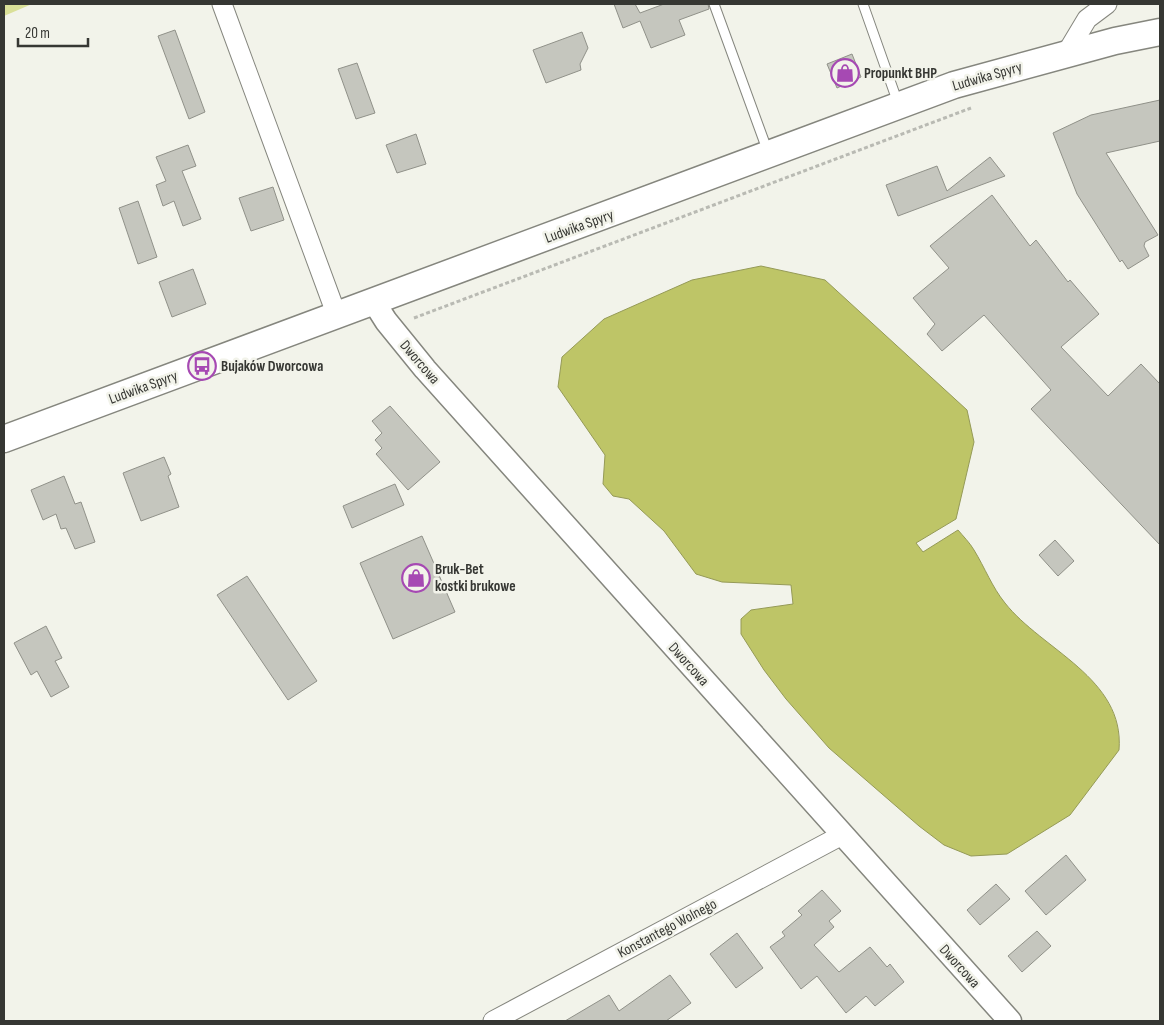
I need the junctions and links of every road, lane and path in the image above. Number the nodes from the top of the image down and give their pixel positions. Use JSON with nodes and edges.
{"nodes":[{"id":1,"x":222,"y":4,"type":"edge"},
{"id":2,"x":714,"y":4,"type":"edge"},
{"id":3,"x":863,"y":4,"type":"edge"},
{"id":4,"x":1107,"y":4,"type":"edge"},
{"id":5,"x":1160,"y":32,"type":"edge"},
{"id":6,"x":1066,"y":54,"type":"junction"},
{"id":7,"x":899,"y":106,"type":"junction"},
{"id":8,"x":978,"y":106,"type":"dead end"},
{"id":9,"x":768,"y":155,"type":"junction"},
{"id":10,"x":374,"y":302,"type":"junction"},
{"id":11,"x":338,"y":316,"type":"junction"},
{"id":12,"x":414,"y":318,"type":"dead end"},
{"id":13,"x":4,"y":439,"type":"edge"},
{"id":14,"x":842,"y":835,"type":"junction"},
{"id":15,"x":493,"y":1021,"type":"edge"},
{"id":16,"x":1010,"y":1021,"type":"edge"}],
"edges":[{"from":1,"to":11,"type":"street"},
{"from":2,"to":9,"type":"lane"},
{"from":3,"to":7,"type":"lane"},
{"from":4,"to":6,"type":"street"},
{"from":5,"to":6,"type":"main road","name":"Ludwika Spyry"},
{"from":6,"to":7,"type":"main road","name":"Ludwika Spyry"},
{"from":7,"to":9,"type":"main road","name":"Ludwika Spyry"},
{"from":8,"to":12,"type":"path"},
{"from":9,"to":10,"type":"main road","name":"Ludwika Spyry"},
{"from":10,"to":11,"type":"main road","name":"Ludwika Spyry"},
{"from":10,"to":14,"type":"street","name":"Dworcowa"},
{"from":11,"to":13,"type":"main road","name":"Ludwika Spyry"},
{"from":14,"to":15,"type":"street","name":"Konstantego Wolnego"},
{"from":14,"to":16,"type":"street","name":"Dworcowa"}]}
